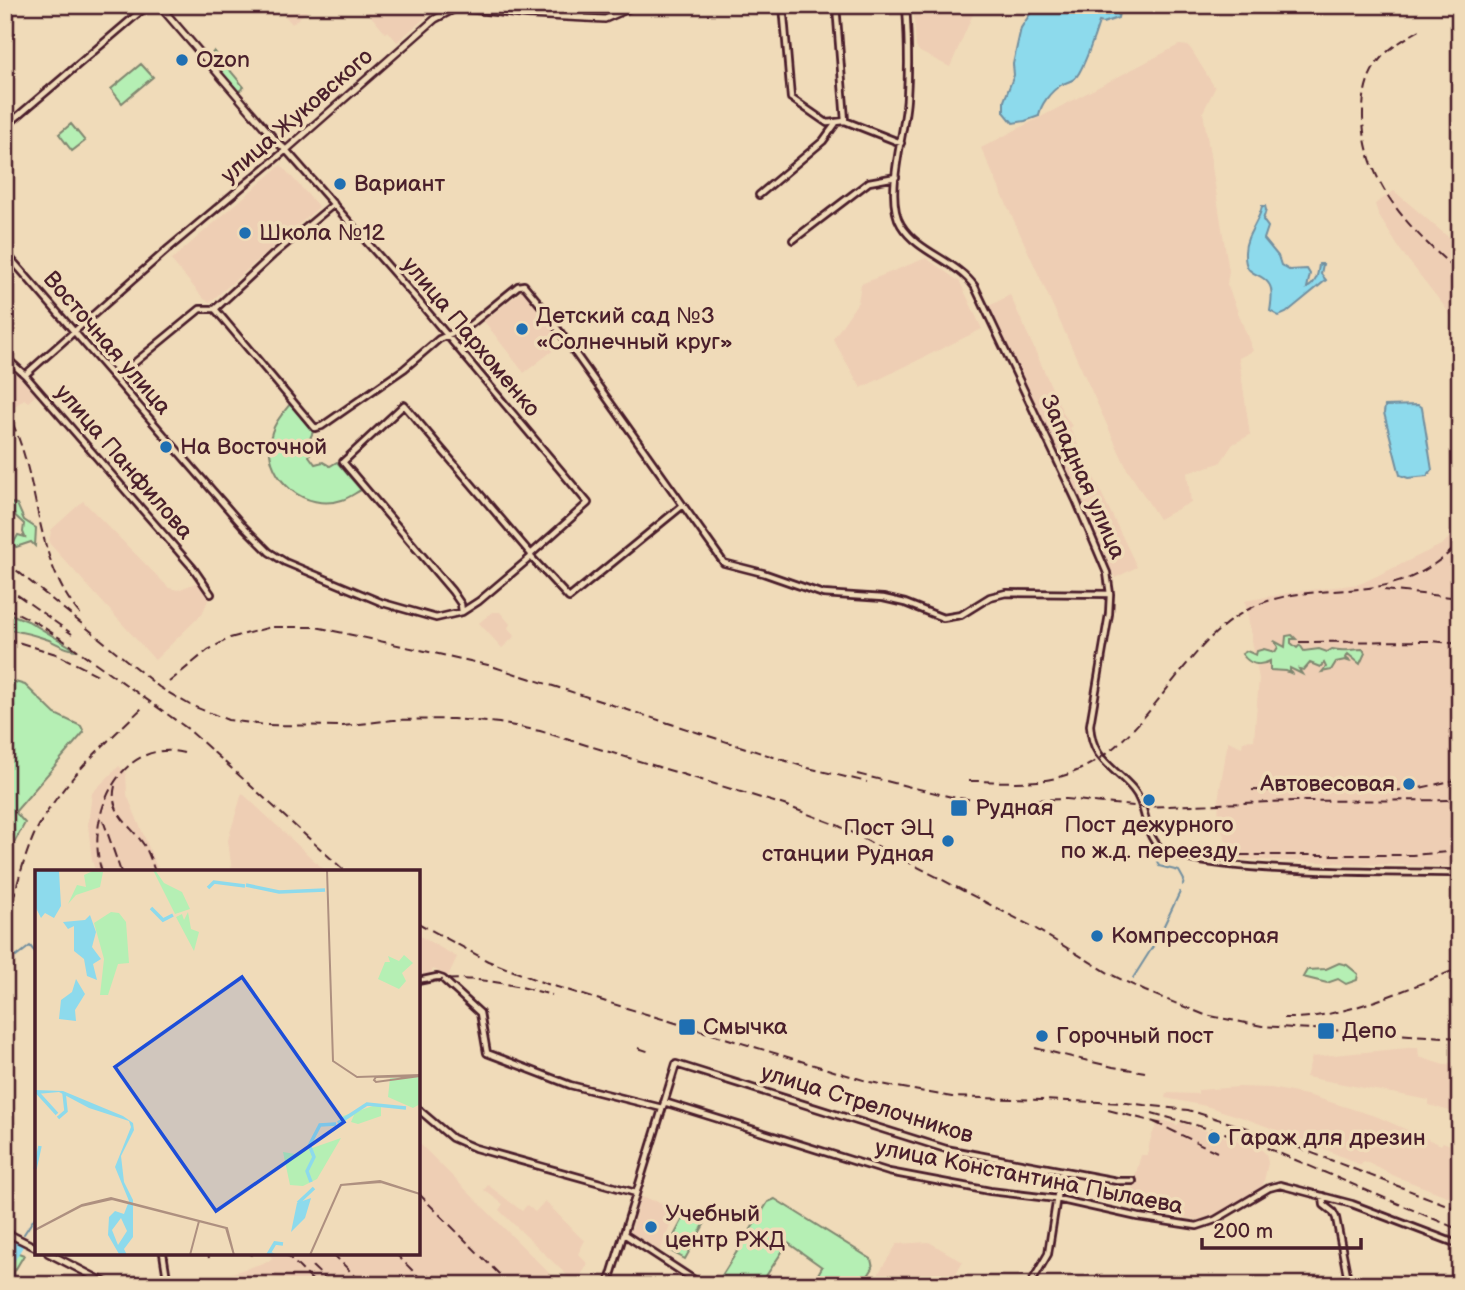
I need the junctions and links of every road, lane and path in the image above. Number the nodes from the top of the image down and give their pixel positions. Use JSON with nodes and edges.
{"nodes":[{"id":1,"x":148,"y":5,"type":"edge"},
{"id":2,"x":159,"y":5,"type":"edge"},
{"id":3,"x":571,"y":5,"type":"edge"},
{"id":4,"x":637,"y":5,"type":"edge"},
{"id":5,"x":783,"y":5,"type":"edge"},
{"id":6,"x":836,"y":5,"type":"edge"},
{"id":7,"x":906,"y":5,"type":"edge"},
{"id":8,"x":584,"y":19,"type":"junction"},
{"id":9,"x":845,"y":121,"type":"junction"},
{"id":10,"x":837,"y":122,"type":"junction"},
{"id":11,"x":5,"y":127,"type":"edge"},
{"id":12,"x":901,"y":143,"type":"junction"},
{"id":13,"x":286,"y":149,"type":"junction"},
{"id":14,"x":896,"y":177,"type":"junction"},
{"id":15,"x":759,"y":195,"type":"dead end"},
{"id":16,"x":334,"y":204,"type":"junction"},
{"id":17,"x":793,"y":240,"type":"dead end"},
{"id":18,"x":5,"y":252,"type":"edge"},
{"id":19,"x":215,"y":309,"type":"junction"},
{"id":20,"x":74,"y":331,"type":"junction"},
{"id":21,"x":447,"y":335,"type":"junction"},
{"id":22,"x":5,"y":357,"type":"edge"},
{"id":23,"x":25,"y":375,"type":"junction"},
{"id":24,"x":116,"y":378,"type":"junction"},
{"id":25,"x":682,"y":506,"type":"junction"},
{"id":26,"x":531,"y":556,"type":"junction"},
{"id":27,"x":211,"y":594,"type":"dead end"},
{"id":28,"x":1110,"y":594,"type":"junction"},
{"id":29,"x":462,"y":612,"type":"junction"},
{"id":30,"x":1460,"y":873,"type":"edge"},
{"id":31,"x":420,"y":980,"type":"edge"},
{"id":32,"x":664,"y":1102,"type":"junction"},
{"id":33,"x":662,"y":1108,"type":"junction"},
{"id":34,"x":420,"y":1111,"type":"edge"},
{"id":35,"x":1061,"y":1171,"type":"junction"},
{"id":36,"x":1133,"y":1181,"type":"dead end"},
{"id":37,"x":636,"y":1193,"type":"junction"},
{"id":38,"x":1323,"y":1196,"type":"junction"},
{"id":39,"x":1056,"y":1199,"type":"junction"},
{"id":40,"x":5,"y":1232,"type":"edge"},
{"id":41,"x":624,"y":1234,"type":"junction"},
{"id":42,"x":1460,"y":1245,"type":"edge"},
{"id":43,"x":35,"y":1247,"type":"edge"},
{"id":44,"x":52,"y":1255,"type":"edge"},
{"id":45,"x":163,"y":1255,"type":"edge"},
{"id":46,"x":110,"y":1285,"type":"edge"},
{"id":47,"x":168,"y":1285,"type":"edge"},
{"id":48,"x":608,"y":1285,"type":"edge"},
{"id":49,"x":702,"y":1285,"type":"edge"},
{"id":50,"x":1030,"y":1285,"type":"edge"},
{"id":51,"x":1349,"y":1285,"type":"edge"}],
"edges":[{"from":1,"to":11,"type":"street"},
{"from":2,"to":13,"type":"street","name":"улица Пархоменко"},
{"from":3,"to":8,"type":"street"},
{"from":4,"to":8,"type":"street","name":"улица Жуковского"},
{"from":5,"to":10,"type":"street"},
{"from":6,"to":9,"type":"street"},
{"from":7,"to":12,"type":"street","name":"Западная улица"},
{"from":8,"to":13,"type":"street","name":"улица Жуковского"},
{"from":9,"to":10,"type":"street"},
{"from":9,"to":12,"type":"street"},
{"from":10,"to":15,"type":"street"},
{"from":12,"to":14,"type":"street","name":"Западная улица"},
{"from":13,"to":16,"type":"street","name":"улица Пархоменко"},
{"from":13,"to":20,"type":"street","name":"улица Жуковского"},
{"from":14,"to":17,"type":"street"},
{"from":14,"to":28,"type":"street","name":"Западная улица"},
{"from":16,"to":19,"type":"street"},
{"from":16,"to":21,"type":"street","name":"улица Пархоменко"},
{"from":18,"to":20,"type":"street","name":"Восточная улица"},
{"from":19,"to":21,"type":"street"},
{"from":19,"to":24,"type":"street"},
{"from":20,"to":23,"type":"street","name":"улица Жуковского"},
{"from":20,"to":24,"type":"street","name":"Восточная улица"},
{"from":21,"to":25,"type":"street"},
{"from":21,"to":26,"type":"street","name":"улица Пархоменко"},
{"from":22,"to":23,"type":"street","name":"улица Панфилова"},
{"from":23,"to":27,"type":"street","name":"улица Панфилова"},
{"from":24,"to":29,"type":"street","name":"Восточная улица"},
{"from":25,"to":26,"type":"street"},
{"from":25,"to":28,"type":"street"},
{"from":26,"to":29,"type":"street"},
{"from":26,"to":29,"type":"street"},
{"from":28,"to":30,"type":"street","name":"Западная улица"},
{"from":31,"to":33,"type":"street"},
{"from":32,"to":33,"type":"street"},
{"from":32,"to":35,"type":"street","name":"улица Стрелочников"},
{"from":32,"to":39,"type":"street","name":"улица Константина Пылаева"},
{"from":33,"to":37,"type":"street"},
{"from":34,"to":37,"type":"street"},
{"from":35,"to":36,"type":"street","name":"улица Стрелочников"},
{"from":35,"to":39,"type":"street"},
{"from":37,"to":41,"type":"street"},
{"from":38,"to":39,"type":"street","name":"улица Константина Пылаева"},
{"from":38,"to":42,"type":"street","name":"улица Константина Пылаева"},
{"from":38,"to":51,"type":"street"},
{"from":39,"to":50,"type":"street"},
{"from":40,"to":43,"type":"street"},
{"from":41,"to":48,"type":"street"},
{"from":41,"to":49,"type":"street"},
{"from":44,"to":46,"type":"street"},
{"from":45,"to":47,"type":"street"}]}
